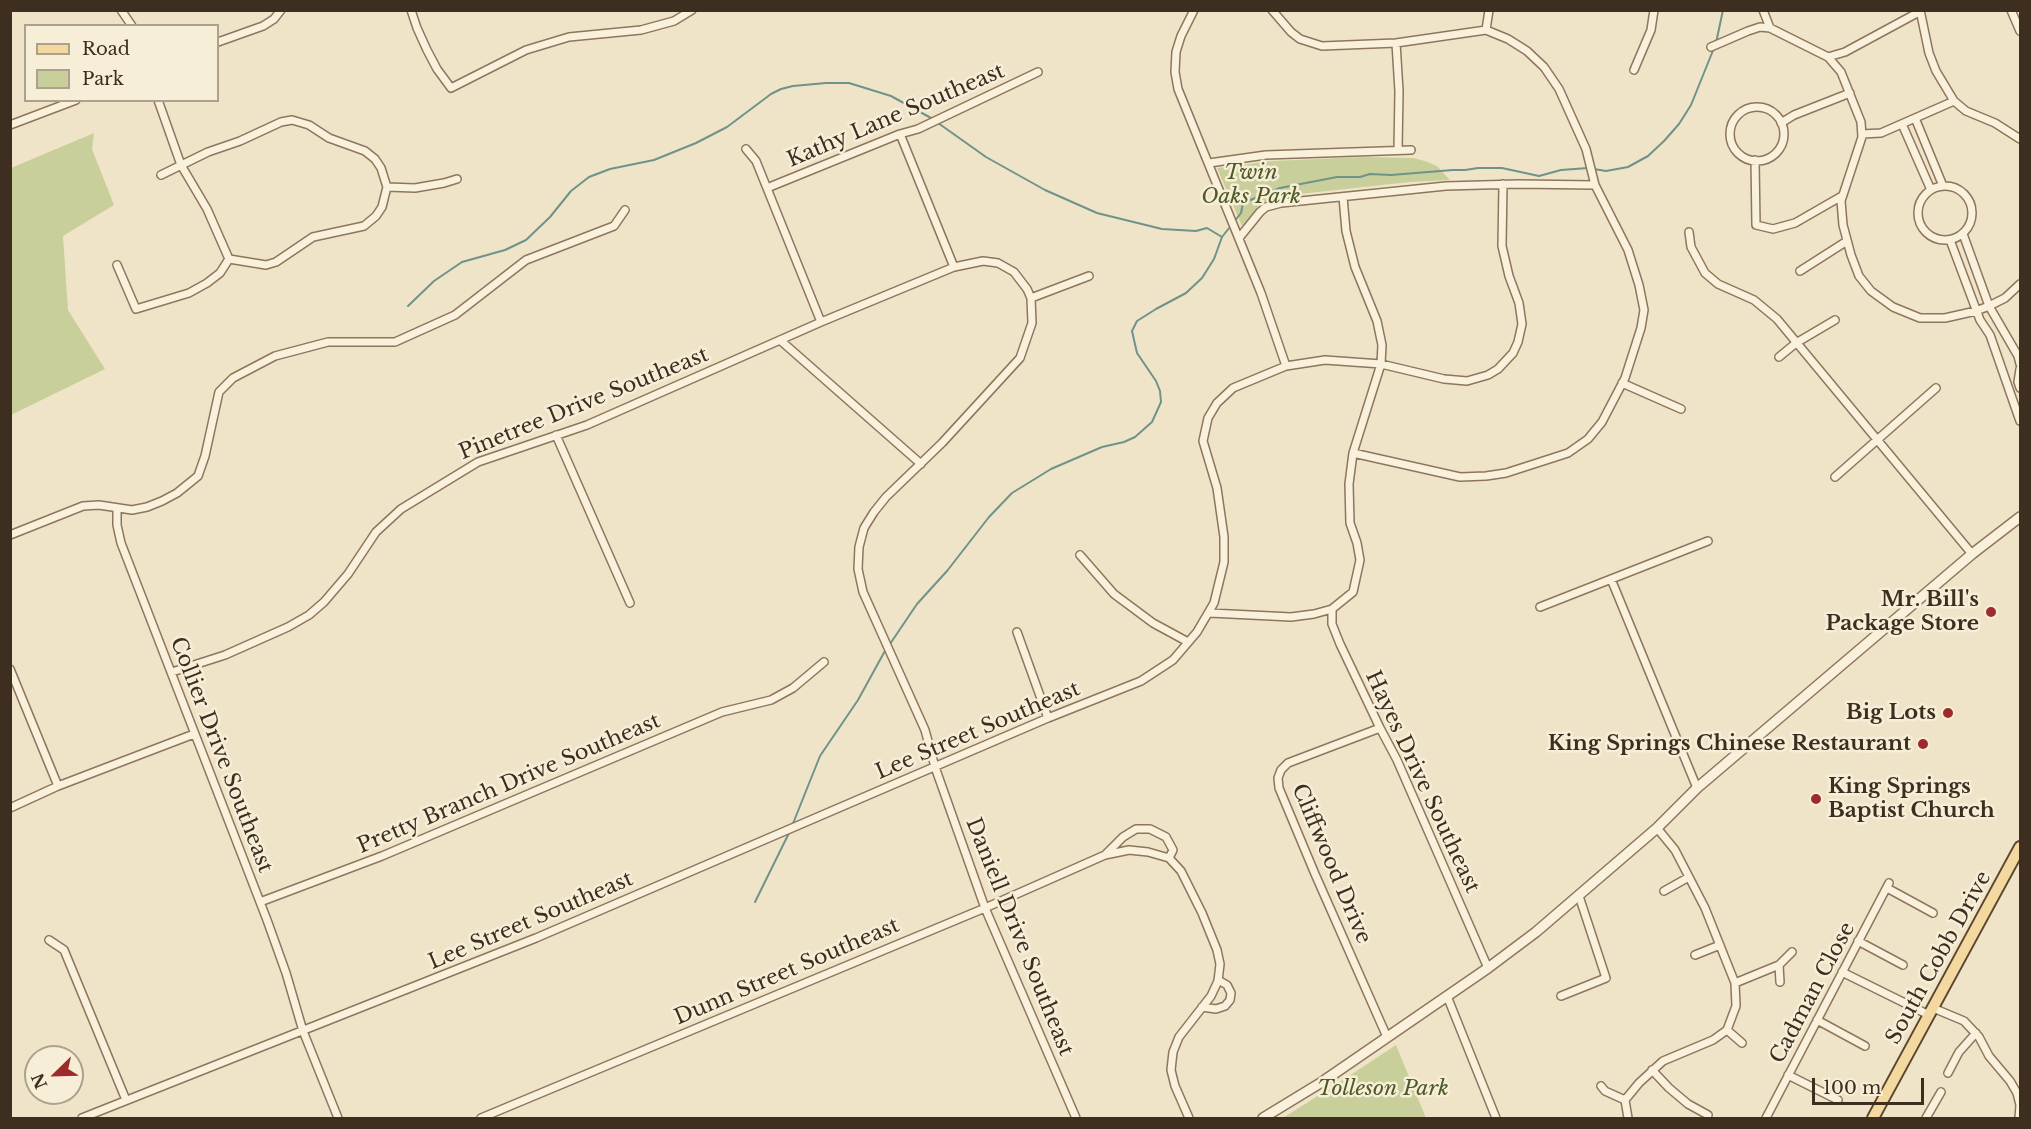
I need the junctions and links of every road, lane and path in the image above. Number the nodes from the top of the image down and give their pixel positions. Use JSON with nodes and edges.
{"nodes":[{"id":1,"x":121,"y":10,"type":"edge"},
{"id":2,"x":281,"y":10,"type":"edge"},
{"id":3,"x":411,"y":10,"type":"edge"},
{"id":4,"x":692,"y":10,"type":"edge"},
{"id":5,"x":1194,"y":10,"type":"edge"},
{"id":6,"x":1272,"y":10,"type":"edge"},
{"id":7,"x":1489,"y":10,"type":"edge"},
{"id":8,"x":1654,"y":10,"type":"edge"},
{"id":9,"x":1763,"y":10,"type":"edge"},
{"id":10,"x":2011,"y":10,"type":"edge"},
{"id":11,"x":1919,"y":11,"type":"edge"},
{"id":12,"x":131,"y":24,"type":"edge"},
{"id":13,"x":1770,"y":28,"type":"junction"},
{"id":14,"x":1486,"y":30,"type":"junction"},
{"id":15,"x":2020,"y":31,"type":"edge"},
{"id":16,"x":219,"y":42,"type":"edge"},
{"id":17,"x":1396,"y":43,"type":"junction"},
{"id":18,"x":1711,"y":47,"type":"dead end"},
{"id":19,"x":1828,"y":57,"type":"junction"},
{"id":20,"x":1634,"y":70,"type":"dead end"},
{"id":21,"x":1038,"y":72,"type":"dead end"},
{"id":22,"x":1850,"y":93,"type":"junction"},
{"id":23,"x":1954,"y":101,"type":"junction"},
{"id":24,"x":159,"y":102,"type":"edge"},
{"id":25,"x":58,"y":104,"type":"edge"},
{"id":26,"x":1915,"y":118,"type":"junction"},
{"id":27,"x":1781,"y":123,"type":"junction"},
{"id":28,"x":1902,"y":124,"type":"junction"},
{"id":29,"x":10,"y":125,"type":"edge"},
{"id":30,"x":900,"y":134,"type":"junction"},
{"id":31,"x":1862,"y":134,"type":"junction"},
{"id":32,"x":2020,"y":139,"type":"edge"},
{"id":33,"x":746,"y":149,"type":"dead end"},
{"id":34,"x":1398,"y":150,"type":"junction"},
{"id":35,"x":1411,"y":150,"type":"dead end"},
{"id":36,"x":1755,"y":160,"type":"junction"},
{"id":37,"x":1209,"y":164,"type":"junction"},
{"id":38,"x":181,"y":165,"type":"junction"},
{"id":39,"x":162,"y":175,"type":"dead end"},
{"id":40,"x":458,"y":179,"type":"dead end"},
{"id":41,"x":1503,"y":184,"type":"junction"},
{"id":42,"x":1595,"y":185,"type":"junction"},
{"id":43,"x":1943,"y":186,"type":"junction"},
{"id":44,"x":387,"y":187,"type":"junction"},
{"id":45,"x":767,"y":188,"type":"junction"},
{"id":46,"x":1931,"y":190,"type":"junction"},
{"id":47,"x":1842,"y":196,"type":"junction"},
{"id":48,"x":1343,"y":197,"type":"junction"},
{"id":49,"x":625,"y":210,"type":"dead end"},
{"id":50,"x":1689,"y":232,"type":"dead end"},
{"id":51,"x":1963,"y":234,"type":"junction"},
{"id":52,"x":1239,"y":238,"type":"junction"},
{"id":53,"x":1950,"y":240,"type":"junction"},
{"id":54,"x":1847,"y":241,"type":"junction"},
{"id":55,"x":230,"y":259,"type":"junction"},
{"id":56,"x":117,"y":265,"type":"dead end"},
{"id":57,"x":954,"y":267,"type":"junction"},
{"id":58,"x":1800,"y":271,"type":"dead end"},
{"id":59,"x":1089,"y":276,"type":"dead end"},
{"id":60,"x":2020,"y":284,"type":"edge"},
{"id":61,"x":1031,"y":298,"type":"junction"},
{"id":62,"x":1989,"y":306,"type":"junction"},
{"id":63,"x":1976,"y":311,"type":"junction"},
{"id":64,"x":1835,"y":320,"type":"dead end"},
{"id":65,"x":821,"y":322,"type":"junction"},
{"id":66,"x":780,"y":340,"type":"junction"},
{"id":67,"x":1796,"y":343,"type":"junction"},
{"id":68,"x":1779,"y":357,"type":"dead end"},
{"id":69,"x":1381,"y":364,"type":"junction"},
{"id":70,"x":1286,"y":366,"type":"junction"},
{"id":71,"x":2020,"y":367,"type":"edge"},
{"id":72,"x":1622,"y":383,"type":"junction"},
{"id":73,"x":1936,"y":388,"type":"dead end"},
{"id":74,"x":2020,"y":388,"type":"edge"},
{"id":75,"x":1681,"y":409,"type":"dead end"},
{"id":76,"x":2020,"y":419,"type":"edge"},
{"id":77,"x":556,"y":435,"type":"junction"},
{"id":78,"x":1877,"y":440,"type":"junction"},
{"id":79,"x":1353,"y":453,"type":"junction"},
{"id":80,"x":921,"y":464,"type":"junction"},
{"id":81,"x":1835,"y":477,"type":"dead end"},
{"id":82,"x":117,"y":509,"type":"junction"},
{"id":83,"x":2020,"y":517,"type":"edge"},
{"id":84,"x":10,"y":536,"type":"edge"},
{"id":85,"x":1708,"y":541,"type":"dead end"},
{"id":86,"x":1972,"y":554,"type":"junction"},
{"id":87,"x":1080,"y":555,"type":"dead end"},
{"id":88,"x":1611,"y":579,"type":"junction"},
{"id":89,"x":630,"y":603,"type":"dead end"},
{"id":90,"x":1540,"y":608,"type":"dead end"},
{"id":91,"x":1332,"y":609,"type":"junction"},
{"id":92,"x":1210,"y":613,"type":"junction"},
{"id":93,"x":1017,"y":632,"type":"dead end"},
{"id":94,"x":1188,"y":642,"type":"junction"},
{"id":95,"x":824,"y":662,"type":"dead end"},
{"id":96,"x":10,"y":669,"type":"edge"},
{"id":97,"x":172,"y":672,"type":"junction"},
{"id":98,"x":1048,"y":718,"type":"junction"},
{"id":99,"x":1380,"y":728,"type":"junction"},
{"id":100,"x":194,"y":734,"type":"junction"},
{"id":101,"x":935,"y":767,"type":"junction"},
{"id":102,"x":58,"y":786,"type":"junction"},
{"id":103,"x":1697,"y":788,"type":"junction"},
{"id":104,"x":10,"y":808,"type":"edge"},
{"id":105,"x":1657,"y":828,"type":"junction"},
{"id":106,"x":2020,"y":847,"type":"edge"},
{"id":107,"x":1105,"y":855,"type":"junction"},
{"id":108,"x":1169,"y":858,"type":"junction"},
{"id":109,"x":1689,"y":877,"type":"junction"},
{"id":110,"x":1664,"y":891,"type":"dead end"},
{"id":111,"x":1579,"y":896,"type":"junction"},
{"id":112,"x":260,"y":902,"type":"junction"},
{"id":113,"x":985,"y":908,"type":"junction"},
{"id":114,"x":1933,"y":913,"type":"dead end"},
{"id":115,"x":49,"y":940,"type":"dead end"},
{"id":116,"x":1858,"y":941,"type":"junction"},
{"id":117,"x":1720,"y":945,"type":"junction"},
{"id":118,"x":1792,"y":952,"type":"dead end"},
{"id":119,"x":1695,"y":955,"type":"dead end"},
{"id":120,"x":1903,"y":964,"type":"dead end"},
{"id":121,"x":1779,"y":965,"type":"junction"},
{"id":122,"x":1488,"y":968,"type":"junction"},
{"id":123,"x":1842,"y":972,"type":"junction"},
{"id":124,"x":1218,"y":981,"type":"junction"},
{"id":125,"x":1735,"y":982,"type":"junction"},
{"id":126,"x":1780,"y":982,"type":"dead end"},
{"id":127,"x":1447,"y":996,"type":"junction"},
{"id":128,"x":1561,"y":996,"type":"dead end"},
{"id":129,"x":1202,"y":1007,"type":"junction"},
{"id":130,"x":1931,"y":1012,"type":"junction"},
{"id":131,"x":1817,"y":1020,"type":"junction"},
{"id":132,"x":1727,"y":1030,"type":"junction"},
{"id":133,"x":303,"y":1031,"type":"junction"},
{"id":134,"x":1976,"y":1033,"type":"junction"},
{"id":135,"x":1387,"y":1037,"type":"junction"},
{"id":136,"x":1742,"y":1043,"type":"dead end"},
{"id":137,"x":1865,"y":1046,"type":"dead end"},
{"id":138,"x":1652,"y":1070,"type":"junction"},
{"id":139,"x":1948,"y":1073,"type":"dead end"},
{"id":140,"x":1788,"y":1075,"type":"junction"},
{"id":141,"x":1601,"y":1086,"type":"dead end"},
{"id":142,"x":1941,"y":1092,"type":"dead end"},
{"id":143,"x":126,"y":1100,"type":"junction"},
{"id":144,"x":1625,"y":1100,"type":"junction"},
{"id":145,"x":1838,"y":1100,"type":"dead end"},
{"id":146,"x":1708,"y":1115,"type":"dead end"},
{"id":147,"x":82,"y":1119,"type":"edge"},
{"id":148,"x":338,"y":1119,"type":"edge"},
{"id":149,"x":481,"y":1119,"type":"edge"},
{"id":150,"x":1076,"y":1119,"type":"edge"},
{"id":151,"x":1188,"y":1119,"type":"edge"},
{"id":152,"x":1263,"y":1119,"type":"edge"},
{"id":153,"x":1496,"y":1119,"type":"edge"},
{"id":154,"x":1628,"y":1119,"type":"edge"},
{"id":155,"x":1766,"y":1119,"type":"edge"},
{"id":156,"x":1873,"y":1119,"type":"edge"},
{"id":157,"x":1926,"y":1119,"type":"edge"},
{"id":158,"x":2019,"y":1119,"type":"edge"}],
"edges":[{"from":1,"to":12,"type":"street"},
{"from":2,"to":16,"type":"street"},
{"from":3,"to":4,"type":"street"},
{"from":5,"to":37,"type":"street"},
{"from":6,"to":17,"type":"street"},
{"from":7,"to":14,"type":"street"},
{"from":8,"to":20,"type":"street"},
{"from":9,"to":13,"type":"street"},
{"from":10,"to":15,"type":"street"},
{"from":11,"to":19,"type":"street"},
{"from":11,"to":23,"type":"street"},
{"from":13,"to":18,"type":"street"},
{"from":13,"to":19,"type":"street"},
{"from":14,"to":17,"type":"street"},
{"from":14,"to":42,"type":"street"},
{"from":17,"to":34,"type":"street"},
{"from":19,"to":22,"type":"street"},
{"from":21,"to":30,"type":"street","name":"Kathy Lane Southeast"},
{"from":22,"to":27,"type":"street"},
{"from":22,"to":31,"type":"street"},
{"from":23,"to":26,"type":"street"},
{"from":23,"to":32,"type":"street"},
{"from":24,"to":38,"type":"street"},
{"from":25,"to":29,"type":"street"},
{"from":26,"to":28,"type":"street"},
{"from":26,"to":43,"type":"street"},
{"from":27,"to":36,"type":"street"},
{"from":27,"to":36,"type":"street"},
{"from":28,"to":31,"type":"street"},
{"from":28,"to":46,"type":"street"},
{"from":30,"to":45,"type":"street","name":"Kathy Lane Southeast"},
{"from":30,"to":57,"type":"street"},
{"from":31,"to":47,"type":"street"},
{"from":33,"to":45,"type":"street"},
{"from":34,"to":35,"type":"street"},
{"from":34,"to":37,"type":"street"},
{"from":36,"to":47,"type":"street"},
{"from":37,"to":52,"type":"street"},
{"from":38,"to":39,"type":"street"},
{"from":38,"to":44,"type":"street"},
{"from":38,"to":55,"type":"street"},
{"from":40,"to":44,"type":"street"},
{"from":41,"to":42,"type":"street"},
{"from":41,"to":48,"type":"street"},
{"from":41,"to":69,"type":"street","name":"Lee Street Southeast"},
{"from":42,"to":72,"type":"street"},
{"from":43,"to":46,"type":"street"},
{"from":43,"to":51,"type":"street"},
{"from":44,"to":55,"type":"street"},
{"from":45,"to":65,"type":"street"},
{"from":46,"to":53,"type":"street"},
{"from":47,"to":54,"type":"street"},
{"from":48,"to":52,"type":"street"},
{"from":48,"to":69,"type":"street"},
{"from":49,"to":82,"type":"street"},
{"from":50,"to":67,"type":"street"},
{"from":51,"to":53,"type":"street"},
{"from":51,"to":62,"type":"street"},
{"from":52,"to":70,"type":"street"},
{"from":53,"to":63,"type":"street"},
{"from":54,"to":58,"type":"street"},
{"from":54,"to":63,"type":"street"},
{"from":55,"to":56,"type":"street"},
{"from":57,"to":61,"type":"street","name":"Pinetree Drive Southeast"},
{"from":57,"to":65,"type":"street","name":"Pinetree Drive Southeast"},
{"from":59,"to":61,"type":"street"},
{"from":60,"to":62,"type":"street"},
{"from":61,"to":80,"type":"street","name":"Daniell Drive Southeast"},
{"from":62,"to":63,"type":"street"},
{"from":62,"to":71,"type":"street"},
{"from":63,"to":76,"type":"street"},
{"from":64,"to":67,"type":"street"},
{"from":65,"to":66,"type":"street","name":"Pinetree Drive Southeast"},
{"from":66,"to":77,"type":"street","name":"Pinetree Drive Southeast"},
{"from":66,"to":80,"type":"street"},
{"from":67,"to":68,"type":"street"},
{"from":67,"to":78,"type":"street"},
{"from":69,"to":70,"type":"street","name":"Lee Street Southeast"},
{"from":69,"to":79,"type":"street"},
{"from":70,"to":92,"type":"street","name":"Lee Street Southeast"},
{"from":71,"to":74,"type":"street"},
{"from":72,"to":75,"type":"street"},
{"from":72,"to":79,"type":"street"},
{"from":73,"to":78,"type":"street"},
{"from":77,"to":89,"type":"street"},
{"from":77,"to":97,"type":"street","name":"Pinetree Drive Southeast"},
{"from":78,"to":81,"type":"street"},
{"from":78,"to":86,"type":"street"},
{"from":79,"to":91,"type":"street"},
{"from":80,"to":101,"type":"street","name":"Daniell Drive Southeast"},
{"from":82,"to":84,"type":"street"},
{"from":82,"to":97,"type":"street","name":"Collier Drive Southeast"},
{"from":83,"to":86,"type":"street"},
{"from":85,"to":88,"type":"street"},
{"from":86,"to":103,"type":"street"},
{"from":87,"to":94,"type":"street"},
{"from":88,"to":90,"type":"street"},
{"from":88,"to":103,"type":"street"},
{"from":91,"to":92,"type":"street"},
{"from":91,"to":99,"type":"street","name":"Hayes Drive Southeast"},
{"from":92,"to":94,"type":"street","name":"Lee Street Southeast"},
{"from":93,"to":98,"type":"street"},
{"from":94,"to":98,"type":"street","name":"Lee Street Southeast"},
{"from":95,"to":112,"type":"street","name":"Pretty Branch Drive Southeast"},
{"from":96,"to":102,"type":"street"},
{"from":97,"to":100,"type":"street","name":"Collier Drive Southeast"},
{"from":98,"to":101,"type":"street","name":"Lee Street Southeast"},
{"from":99,"to":122,"type":"street","name":"Hayes Drive Southeast"},
{"from":99,"to":135,"type":"street","name":"Cliffwood Drive"},
{"from":100,"to":102,"type":"street"},
{"from":100,"to":112,"type":"street","name":"Collier Drive Southeast"},
{"from":101,"to":113,"type":"street","name":"Daniell Drive Southeast"},
{"from":101,"to":133,"type":"street","name":"Lee Street Southeast"},
{"from":102,"to":104,"type":"street"},
{"from":103,"to":105,"type":"street"},
{"from":105,"to":109,"type":"street"},
{"from":105,"to":111,"type":"street"},
{"from":106,"to":130,"type":"main road","name":"South Cobb Drive"},
{"from":107,"to":108,"type":"street","name":"Dunn Street Southeast"},
{"from":107,"to":108,"type":"street","name":"Dunn Street Southeast"},
{"from":107,"to":113,"type":"street","name":"Dunn Street Southeast"},
{"from":108,"to":124,"type":"street","name":"Dunn Street Southeast"},
{"from":109,"to":110,"type":"street"},
{"from":109,"to":117,"type":"street"},
{"from":111,"to":122,"type":"street"},
{"from":111,"to":128,"type":"street"},
{"from":112,"to":133,"type":"street","name":"Collier Drive Southeast"},
{"from":113,"to":149,"type":"street","name":"Dunn Street Southeast"},
{"from":113,"to":150,"type":"street","name":"Daniell Drive Southeast"},
{"from":114,"to":116,"type":"street","name":"Cadman Close"},
{"from":115,"to":143,"type":"street"},
{"from":116,"to":120,"type":"street"},
{"from":116,"to":123,"type":"street","name":"Cadman Close"},
{"from":117,"to":119,"type":"street"},
{"from":117,"to":125,"type":"street"},
{"from":118,"to":121,"type":"street"},
{"from":121,"to":125,"type":"street"},
{"from":121,"to":126,"type":"street"},
{"from":122,"to":127,"type":"street"},
{"from":123,"to":130,"type":"street"},
{"from":123,"to":131,"type":"street","name":"Cadman Close"},
{"from":124,"to":129,"type":"street"},
{"from":124,"to":129,"type":"street","name":"Dunn Street Southeast"},
{"from":125,"to":132,"type":"street"},
{"from":127,"to":135,"type":"street"},
{"from":127,"to":153,"type":"street"},
{"from":129,"to":151,"type":"street"},
{"from":130,"to":134,"type":"street"},
{"from":130,"to":156,"type":"main road","name":"South Cobb Drive"},
{"from":131,"to":137,"type":"street"},
{"from":131,"to":140,"type":"street","name":"Cadman Close"},
{"from":132,"to":136,"type":"street"},
{"from":132,"to":138,"type":"street"},
{"from":133,"to":143,"type":"street","name":"Lee Street Southeast"},
{"from":133,"to":148,"type":"street","name":"Collier Drive Southeast"},
{"from":134,"to":139,"type":"street"},
{"from":134,"to":158,"type":"street"},
{"from":135,"to":152,"type":"street"},
{"from":138,"to":144,"type":"street"},
{"from":138,"to":146,"type":"street"},
{"from":140,"to":145,"type":"street"},
{"from":140,"to":155,"type":"street","name":"Cadman Close"},
{"from":141,"to":144,"type":"street"},
{"from":142,"to":157,"type":"street"},
{"from":143,"to":147,"type":"street","name":"Lee Street Southeast"},
{"from":144,"to":154,"type":"street"}]}
